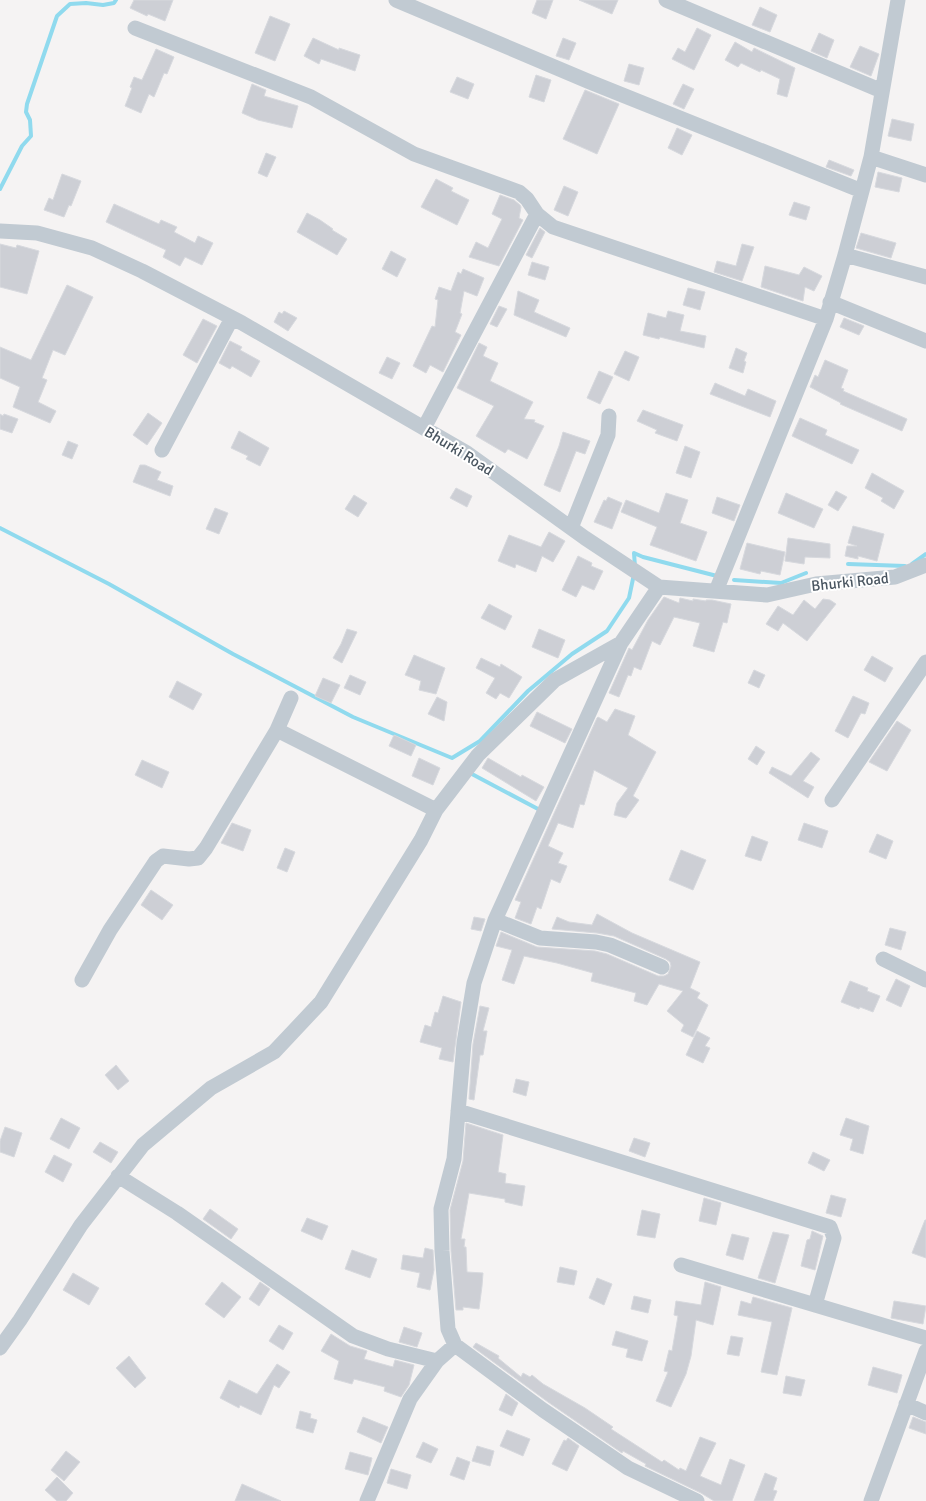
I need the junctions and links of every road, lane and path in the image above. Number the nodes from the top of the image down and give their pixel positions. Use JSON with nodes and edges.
{"nodes":[{"id":1,"x":396,"y":0,"type":"edge"},
{"id":2,"x":666,"y":0,"type":"edge"},
{"id":3,"x":898,"y":0,"type":"edge"},
{"id":4,"x":135,"y":28,"type":"dead end"},
{"id":5,"x":882,"y":91,"type":"junction"},
{"id":6,"x":871,"y":157,"type":"junction"},
{"id":7,"x":926,"y":175,"type":"edge"},
{"id":8,"x":862,"y":191,"type":"junction"},
{"id":9,"x":537,"y":214,"type":"junction"},
{"id":10,"x":0,"y":231,"type":"edge"},
{"id":11,"x":845,"y":255,"type":"junction"},
{"id":12,"x":926,"y":277,"type":"edge"},
{"id":13,"x":830,"y":302,"type":"junction"},
{"id":14,"x":232,"y":318,"type":"junction"},
{"id":15,"x":826,"y":319,"type":"junction"},
{"id":16,"x":926,"y":340,"type":"edge"},
{"id":17,"x":609,"y":416,"type":"dead end"},
{"id":18,"x":424,"y":428,"type":"junction"},
{"id":19,"x":162,"y":450,"type":"dead end"},
{"id":20,"x":571,"y":528,"type":"junction"},
{"id":21,"x":923,"y":571,"type":"edge"},
{"id":22,"x":654,"y":583,"type":"junction"},
{"id":23,"x":716,"y":591,"type":"junction"},
{"id":24,"x":621,"y":643,"type":"junction"},
{"id":25,"x":926,"y":662,"type":"edge"},
{"id":26,"x":290,"y":698,"type":"dead end"},
{"id":27,"x":277,"y":730,"type":"junction"},
{"id":28,"x":832,"y":800,"type":"dead end"},
{"id":29,"x":436,"y":810,"type":"junction"},
{"id":30,"x":495,"y":920,"type":"junction"},
{"id":31,"x":882,"y":959,"type":"dead end"},
{"id":32,"x":662,"y":967,"type":"dead end"},
{"id":33,"x":82,"y":980,"type":"dead end"},
{"id":34,"x":926,"y":980,"type":"edge"},
{"id":35,"x":458,"y":1111,"type":"junction"},
{"id":36,"x":118,"y":1176,"type":"junction"},
{"id":37,"x":681,"y":1265,"type":"dead end"},
{"id":38,"x":815,"y":1305,"type":"junction"},
{"id":39,"x":926,"y":1338,"type":"edge"},
{"id":40,"x":455,"y":1345,"type":"junction"},
{"id":41,"x":0,"y":1348,"type":"edge"},
{"id":42,"x":926,"y":1351,"type":"edge"},
{"id":43,"x":437,"y":1361,"type":"junction"},
{"id":44,"x":906,"y":1404,"type":"junction"},
{"id":45,"x":926,"y":1413,"type":"edge"},
{"id":46,"x":367,"y":1501,"type":"edge"},
{"id":47,"x":698,"y":1501,"type":"edge"},
{"id":48,"x":871,"y":1501,"type":"edge"}],
"edges":[{"from":1,"to":8,"type":"street"},
{"from":2,"to":5,"type":"street"},
{"from":3,"to":5,"type":"street"},
{"from":4,"to":9,"type":"street"},
{"from":5,"to":6,"type":"street"},
{"from":6,"to":7,"type":"street"},
{"from":6,"to":8,"type":"street"},
{"from":8,"to":11,"type":"street"},
{"from":9,"to":15,"type":"street"},
{"from":9,"to":18,"type":"street"},
{"from":10,"to":14,"type":"street","name":"Bhurki Road"},
{"from":11,"to":12,"type":"street"},
{"from":11,"to":13,"type":"street"},
{"from":13,"to":15,"type":"street"},
{"from":13,"to":16,"type":"street"},
{"from":14,"to":18,"type":"street","name":"Bhurki Road"},
{"from":14,"to":19,"type":"street"},
{"from":15,"to":23,"type":"street"},
{"from":17,"to":20,"type":"street"},
{"from":18,"to":20,"type":"street","name":"Bhurki Road"},
{"from":20,"to":22,"type":"street","name":"Bhurki Road"},
{"from":21,"to":23,"type":"street","name":"Bhurki Road"},
{"from":22,"to":23,"type":"street","name":"Bhurki Road"},
{"from":22,"to":24,"type":"street"},
{"from":24,"to":29,"type":"street"},
{"from":24,"to":30,"type":"street"},
{"from":25,"to":28,"type":"street"},
{"from":26,"to":27,"type":"street"},
{"from":27,"to":29,"type":"street"},
{"from":27,"to":33,"type":"street"},
{"from":29,"to":36,"type":"street"},
{"from":30,"to":32,"type":"street"},
{"from":30,"to":35,"type":"street"},
{"from":31,"to":34,"type":"street"},
{"from":35,"to":38,"type":"street"},
{"from":35,"to":40,"type":"street"},
{"from":36,"to":41,"type":"street"},
{"from":36,"to":43,"type":"street"},
{"from":37,"to":38,"type":"street"},
{"from":38,"to":39,"type":"street"},
{"from":40,"to":43,"type":"street"},
{"from":40,"to":47,"type":"street"},
{"from":42,"to":44,"type":"street"},
{"from":43,"to":46,"type":"street"},
{"from":44,"to":45,"type":"street"},
{"from":44,"to":48,"type":"street"}]}
